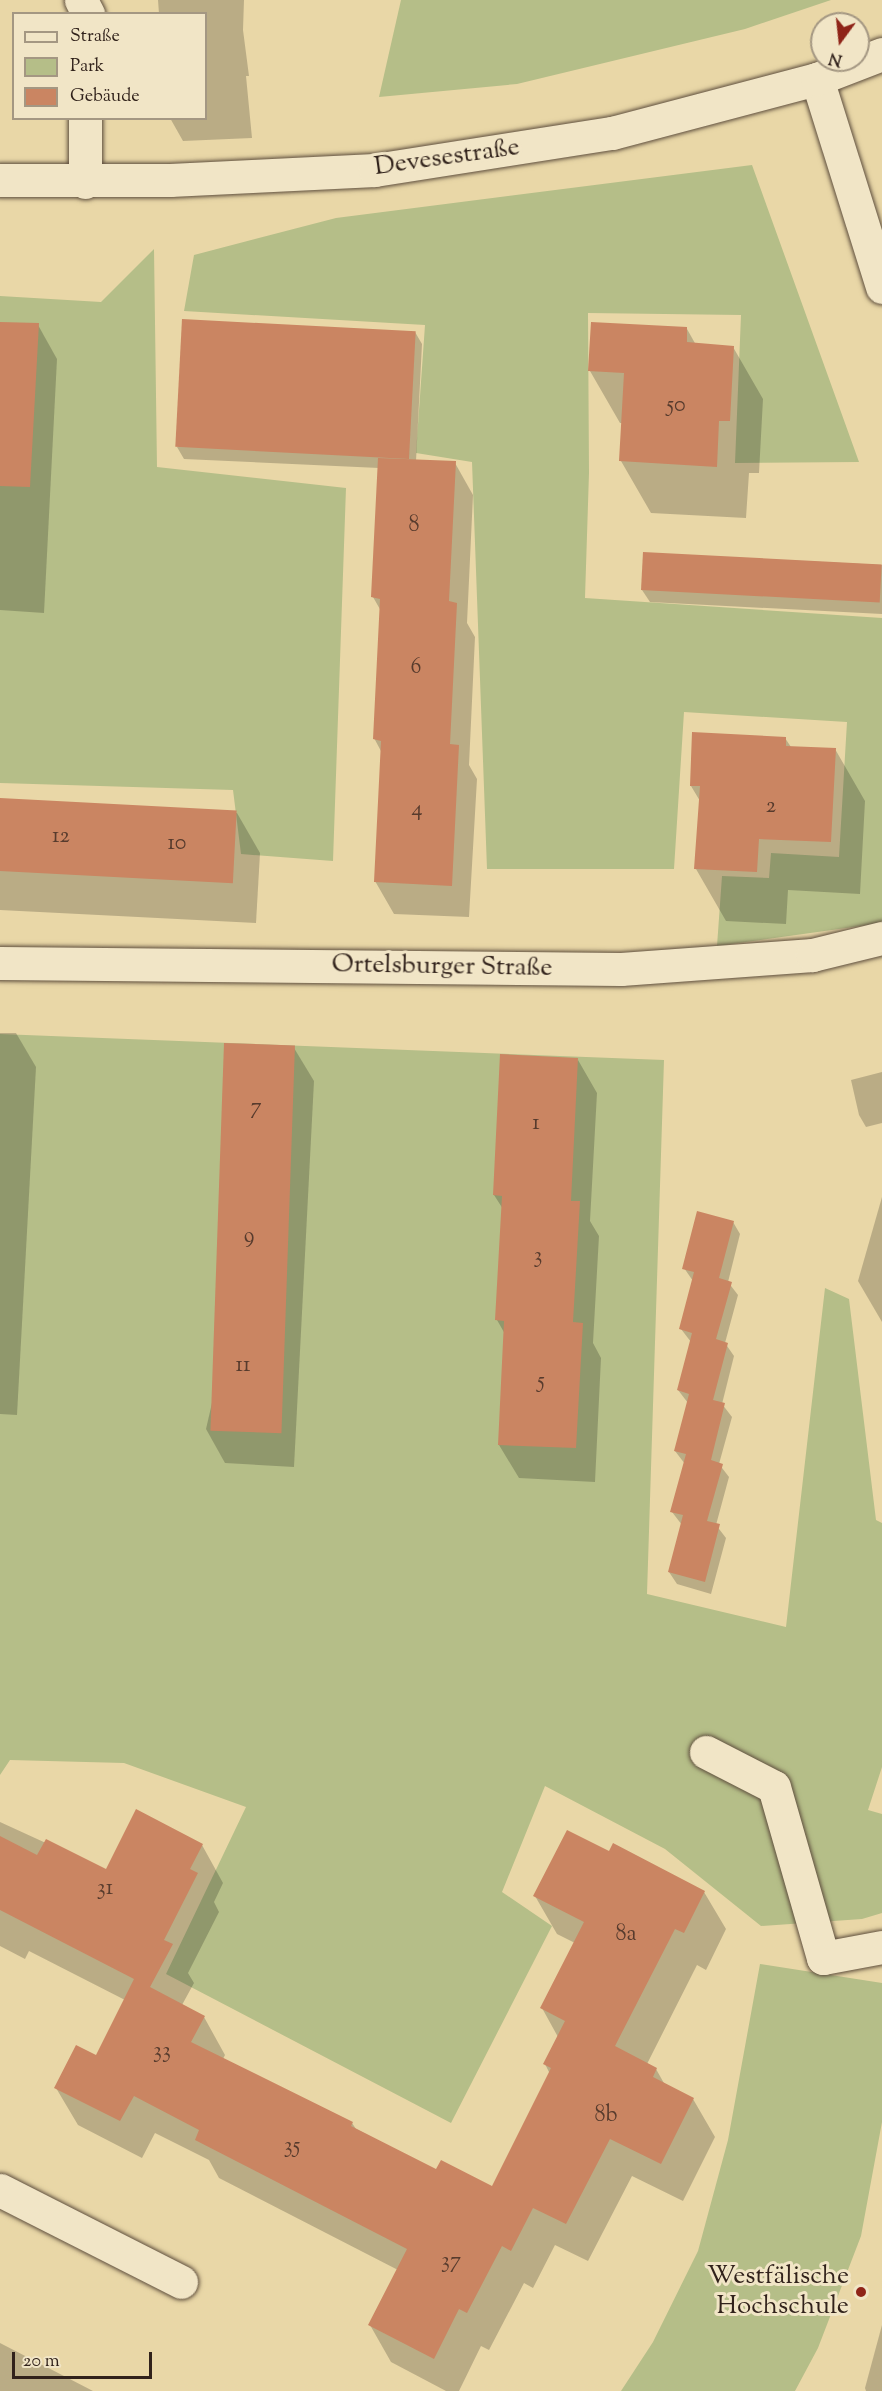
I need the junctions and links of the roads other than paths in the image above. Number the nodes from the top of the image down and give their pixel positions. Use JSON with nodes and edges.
{"nodes":[{"id":1,"x":882,"y":54,"type":"edge"},
{"id":2,"x":817,"y":79,"type":"junction"},
{"id":3,"x":85,"y":120,"type":"edge"},
{"id":4,"x":0,"y":180,"type":"edge"},
{"id":5,"x":85,"y":182,"type":"junction"},
{"id":6,"x":882,"y":287,"type":"edge"},
{"id":7,"x":882,"y":938,"type":"edge"},
{"id":8,"x":0,"y":963,"type":"edge"},
{"id":9,"x":706,"y":1752,"type":"dead end"},
{"id":10,"x":882,"y":1947,"type":"edge"},
{"id":11,"x":0,"y":2190,"type":"edge"},
{"id":12,"x":181,"y":2282,"type":"dead end"}],
"edges":[{"from":1,"to":2,"type":"street","name":"Devesestraße"},
{"from":2,"to":5,"type":"street","name":"Devesestraße"},
{"from":2,"to":6,"type":"street"},
{"from":3,"to":5,"type":"street"},
{"from":4,"to":5,"type":"street","name":"Devesestraße"},
{"from":7,"to":8,"type":"street","name":"Ortelsburger Straße"},
{"from":9,"to":10,"type":"street"},
{"from":11,"to":12,"type":"street"}]}
